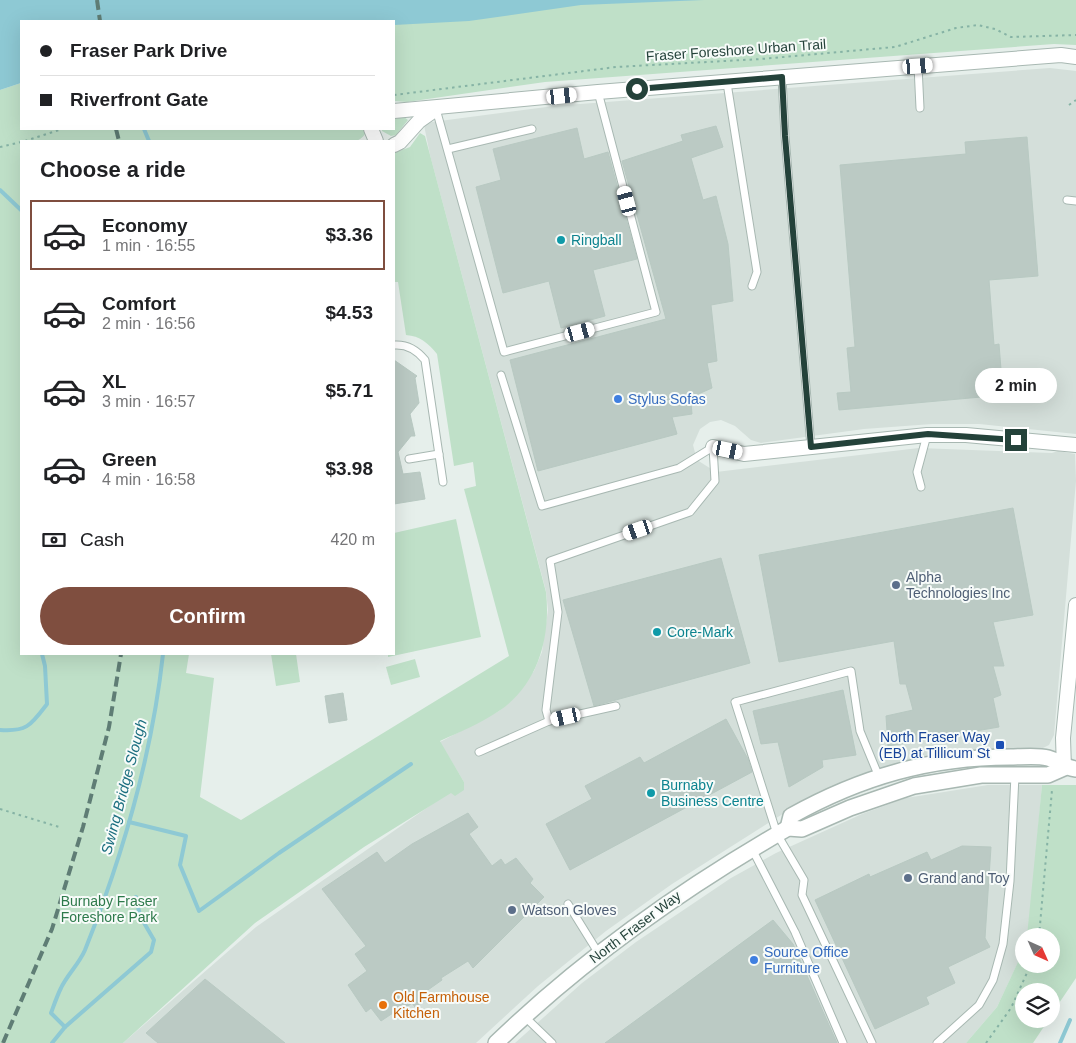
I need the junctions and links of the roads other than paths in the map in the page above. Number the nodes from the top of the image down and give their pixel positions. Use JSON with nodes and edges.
{"nodes":[{"id":1,"x":1076,"y":57,"type":"edge"},
{"id":2,"x":918,"y":66,"type":"junction"},
{"id":3,"x":782,"y":77,"type":"junction"},
{"id":4,"x":727,"y":83,"type":"junction"},
{"id":5,"x":598,"y":92,"type":"junction"},
{"id":6,"x":436,"y":108,"type":"junction"},
{"id":7,"x":920,"y":108,"type":"dead end"},
{"id":8,"x":395,"y":111,"type":"edge"},
{"id":9,"x":532,"y":129,"type":"dead end"},
{"id":10,"x":395,"y":144,"type":"edge"},
{"id":11,"x":448,"y":149,"type":"junction"},
{"id":12,"x":1067,"y":200,"type":"dead end"},
{"id":13,"x":1076,"y":201,"type":"edge"},
{"id":14,"x":752,"y":286,"type":"dead end"},
{"id":15,"x":395,"y":345,"type":"edge"},
{"id":16,"x":501,"y":375,"type":"dead end"},
{"id":17,"x":928,"y":434,"type":"junction"},
{"id":18,"x":1076,"y":445,"type":"edge"},
{"id":19,"x":713,"y":447,"type":"junction"},
{"id":20,"x":811,"y":447,"type":"junction"},
{"id":21,"x":439,"y":454,"type":"junction"},
{"id":22,"x":409,"y":459,"type":"dead end"},
{"id":23,"x":443,"y":482,"type":"dead end"},
{"id":24,"x":921,"y":487,"type":"dead end"},
{"id":25,"x":1076,"y":605,"type":"edge"},
{"id":26,"x":616,"y":706,"type":"dead end"},
{"id":27,"x":549,"y":721,"type":"junction"},
{"id":28,"x":479,"y":752,"type":"dead end"},
{"id":29,"x":1070,"y":768,"type":"edge"},
{"id":30,"x":1015,"y":775,"type":"junction"},
{"id":31,"x":879,"y":777,"type":"junction"},
{"id":32,"x":783,"y":831,"type":"junction"},
{"id":33,"x":752,"y":848,"type":"junction"},
{"id":34,"x":568,"y":904,"type":"dead end"},
{"id":35,"x":599,"y":954,"type":"junction"},
{"id":36,"x":524,"y":1016,"type":"junction"},
{"id":37,"x":496,"y":1043,"type":"edge"},
{"id":38,"x":552,"y":1043,"type":"edge"},
{"id":39,"x":843,"y":1043,"type":"edge"},
{"id":40,"x":872,"y":1043,"type":"edge"},
{"id":41,"x":937,"y":1043,"type":"edge"}],
"edges":[{"from":1,"to":2,"type":"street"},
{"from":2,"to":3,"type":"street"},
{"from":2,"to":7,"type":"lane"},
{"from":3,"to":4,"type":"street"},
{"from":3,"to":20,"type":"lane"},
{"from":4,"to":5,"type":"street"},
{"from":4,"to":14,"type":"lane"},
{"from":5,"to":6,"type":"street"},
{"from":5,"to":11,"type":"lane"},
{"from":6,"to":8,"type":"street"},
{"from":6,"to":10,"type":"street"},
{"from":6,"to":11,"type":"lane"},
{"from":9,"to":11,"type":"lane"},
{"from":12,"to":13,"type":"lane"},
{"from":15,"to":21,"type":"lane"},
{"from":16,"to":19,"type":"lane"},
{"from":17,"to":18,"type":"street"},
{"from":17,"to":20,"type":"street"},
{"from":17,"to":24,"type":"lane"},
{"from":19,"to":20,"type":"street"},
{"from":19,"to":27,"type":"lane"},
{"from":21,"to":22,"type":"lane"},
{"from":21,"to":23,"type":"lane"},
{"from":25,"to":29,"type":"street"},
{"from":26,"to":27,"type":"lane"},
{"from":27,"to":28,"type":"lane"},
{"from":29,"to":30,"type":"street","name":"North Fraser Way"},
{"from":29,"to":31,"type":"street","name":"North Fraser Way"},
{"from":30,"to":32,"type":"street","name":"North Fraser Way"},
{"from":30,"to":41,"type":"lane"},
{"from":31,"to":32,"type":"street","name":"North Fraser Way"},
{"from":31,"to":32,"type":"lane"},
{"from":32,"to":33,"type":"street","name":"North Fraser Way"},
{"from":32,"to":40,"type":"lane"},
{"from":33,"to":35,"type":"street","name":"North Fraser Way"},
{"from":33,"to":39,"type":"lane"},
{"from":34,"to":35,"type":"lane"},
{"from":35,"to":36,"type":"street","name":"North Fraser Way"},
{"from":36,"to":37,"type":"street","name":"North Fraser Way"},
{"from":36,"to":38,"type":"lane"}]}
